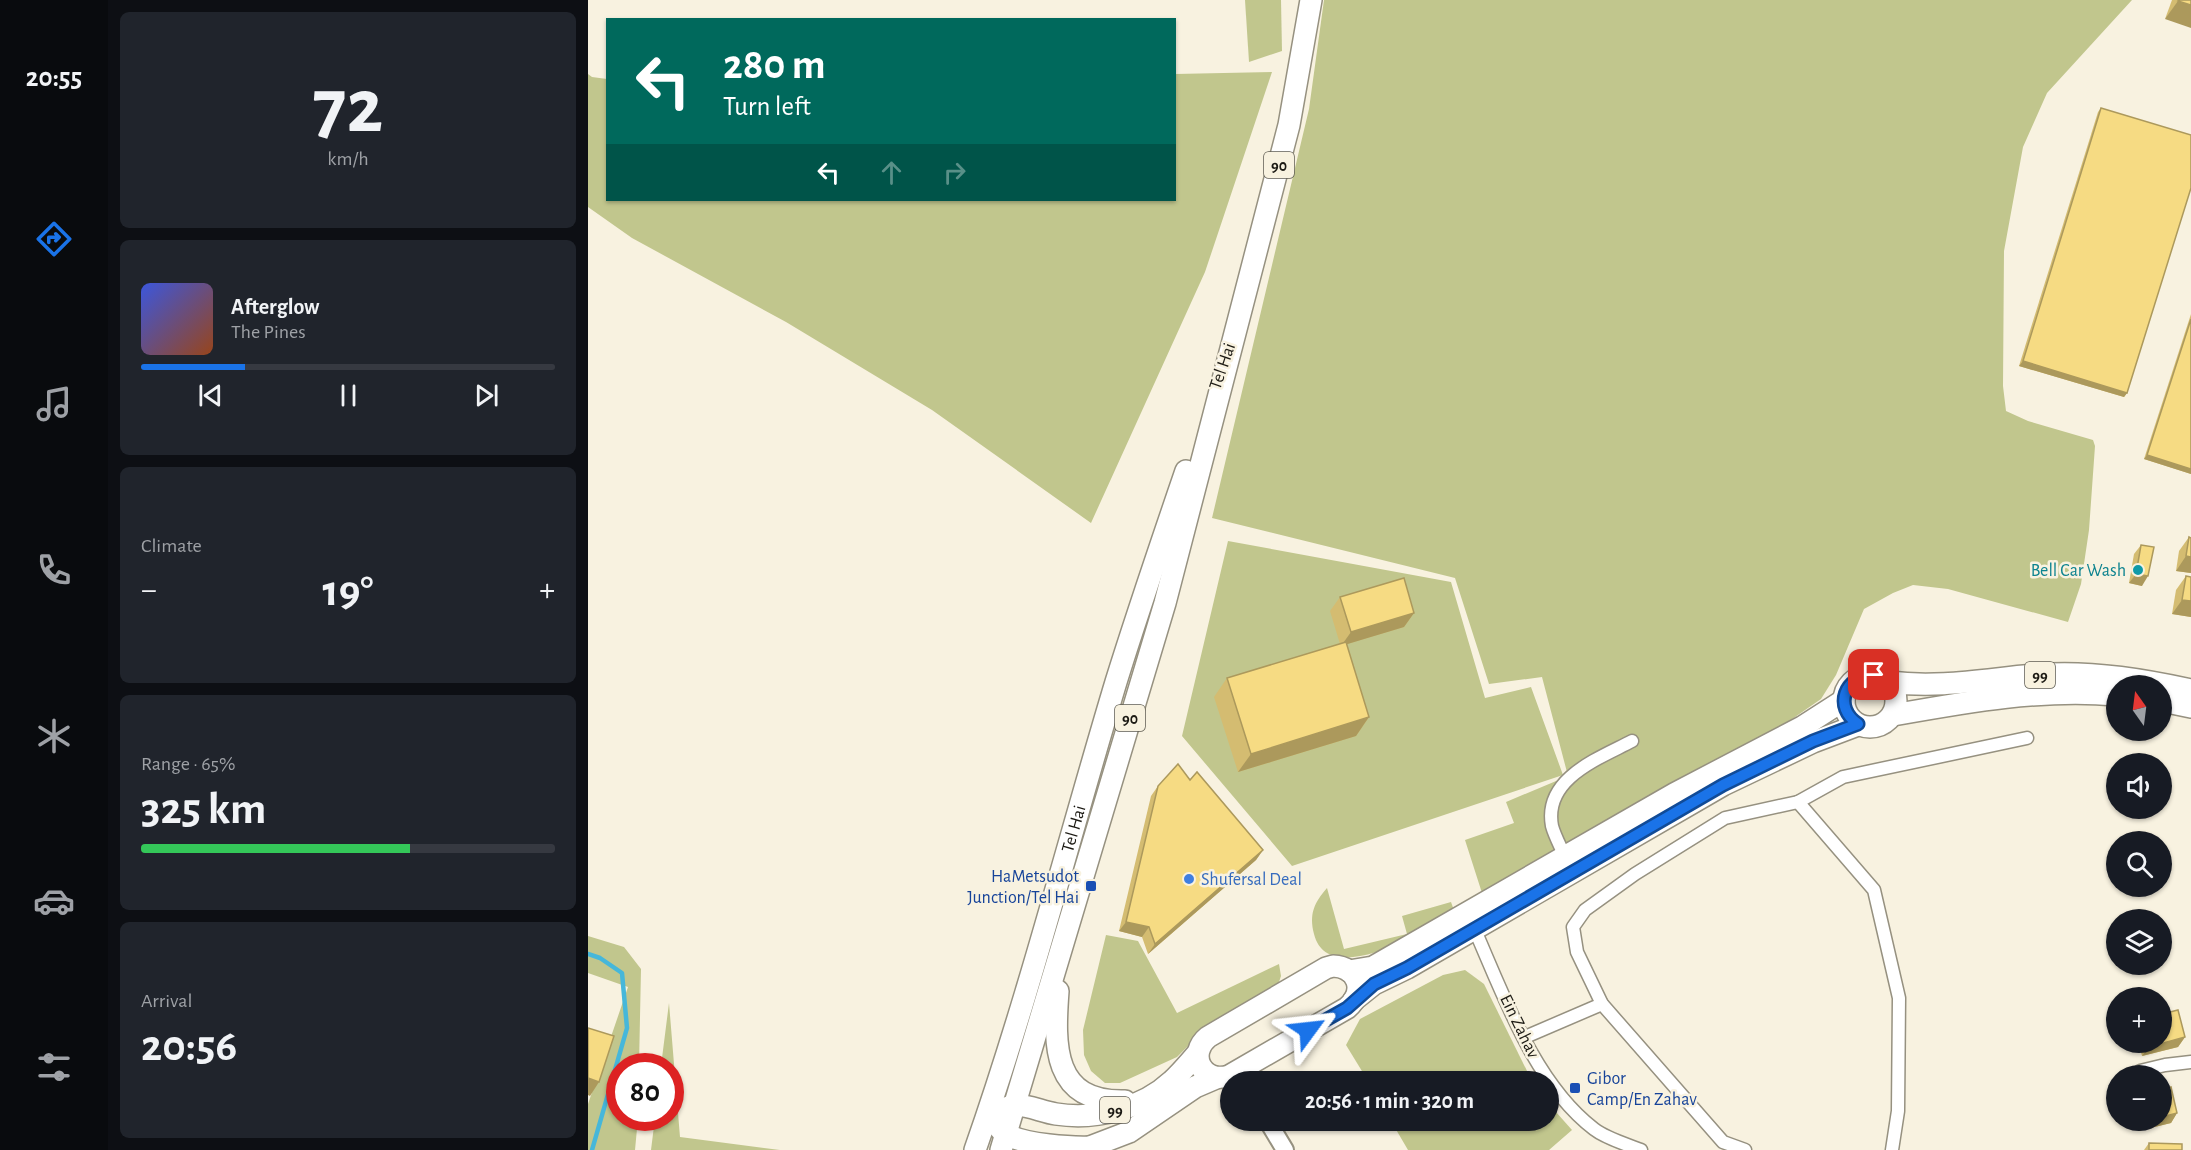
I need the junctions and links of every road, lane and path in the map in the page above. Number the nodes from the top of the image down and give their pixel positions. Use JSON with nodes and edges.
{"nodes":[{"id":1,"x":1311,"y":0,"type":"edge"},
{"id":2,"x":1235,"y":329,"type":"junction"},
{"id":3,"x":1889,"y":682,"type":"junction"},
{"id":4,"x":2191,"y":690,"type":"edge"},
{"id":5,"x":2106,"y":695,"type":"edge"},
{"id":6,"x":1844,"y":700,"type":"junction"},
{"id":7,"x":2172,"y":703,"type":"edge"},
{"id":8,"x":2191,"y":707,"type":"edge"},
{"id":9,"x":1893,"y":715,"type":"junction"},
{"id":10,"x":1858,"y":724,"type":"junction"},
{"id":11,"x":2027,"y":738,"type":"dead end"},
{"id":12,"x":1632,"y":741,"type":"dead end"},
{"id":13,"x":1798,"y":802,"type":"junction"},
{"id":14,"x":1565,"y":857,"type":"junction"},
{"id":15,"x":1474,"y":928,"type":"junction"},
{"id":16,"x":1060,"y":954,"type":"junction"},
{"id":17,"x":1349,"y":971,"type":"junction"},
{"id":18,"x":1354,"y":1000,"type":"junction"},
{"id":19,"x":1602,"y":1004,"type":"junction"},
{"id":20,"x":1525,"y":1038,"type":"junction"},
{"id":21,"x":1197,"y":1054,"type":"junction"},
{"id":22,"x":2191,"y":1062,"type":"edge"},
{"id":23,"x":2165,"y":1065,"type":"edge"},
{"id":24,"x":1245,"y":1071,"type":"edge"},
{"id":25,"x":1220,"y":1076,"type":"edge"},
{"id":26,"x":1220,"y":1081,"type":"edge"},
{"id":27,"x":1141,"y":1101,"type":"junction"},
{"id":28,"x":1015,"y":1105,"type":"junction"},
{"id":29,"x":987,"y":1115,"type":"junction"},
{"id":30,"x":1274,"y":1131,"type":"edge"},
{"id":31,"x":1003,"y":1142,"type":"edge"},
{"id":32,"x":1087,"y":1148,"type":"edge"},
{"id":33,"x":975,"y":1150,"type":"edge"},
{"id":34,"x":1286,"y":1150,"type":"edge"},
{"id":35,"x":1641,"y":1150,"type":"edge"},
{"id":36,"x":1745,"y":1150,"type":"edge"},
{"id":37,"x":1892,"y":1150,"type":"edge"}],
"edges":[{"from":1,"to":2,"type":"highway","number":"90"},
{"from":2,"to":16,"type":"highway","name":"Tel Hai","number":"90"},
{"from":2,"to":29,"type":"highway","name":"Tel Hai","number":"90"},
{"from":3,"to":4,"type":"highway","number":"99"},
{"from":3,"to":6,"type":"highway","number":"99"},
{"from":3,"to":9,"type":"highway"},
{"from":5,"to":9,"type":"highway","number":"99"},
{"from":6,"to":10,"type":"highway"},
{"from":6,"to":14,"type":"highway","number":"99"},
{"from":7,"to":8,"type":"highway"},
{"from":9,"to":10,"type":"highway","number":"99"},
{"from":10,"to":15,"type":"highway","number":"99"},
{"from":11,"to":13,"type":"street"},
{"from":12,"to":14,"type":"street"},
{"from":13,"to":19,"type":"street"},
{"from":13,"to":37,"type":"street"},
{"from":14,"to":17,"type":"highway","number":"99"},
{"from":15,"to":18,"type":"highway","number":"99"},
{"from":15,"to":20,"type":"street","name":"Ein Zahav"},
{"from":16,"to":27,"type":"highway"},
{"from":16,"to":28,"type":"highway","name":"Tel Hai","number":"90"},
{"from":17,"to":18,"type":"highway"},
{"from":17,"to":21,"type":"highway","number":"99"},
{"from":18,"to":24,"type":"highway","number":"99"},
{"from":19,"to":20,"type":"street"},
{"from":19,"to":36,"type":"street"},
{"from":20,"to":35,"type":"street","name":"Ein Zahav"},
{"from":21,"to":25,"type":"highway"},
{"from":21,"to":27,"type":"highway","number":"99"},
{"from":22,"to":23,"type":"street"},
{"from":26,"to":32,"type":"highway","number":"99"},
{"from":27,"to":28,"type":"highway","number":"99"},
{"from":28,"to":29,"type":"highway","number":"99"},
{"from":28,"to":31,"type":"highway","name":"Tel Hai","number":"90"},
{"from":29,"to":31,"type":"highway"},
{"from":29,"to":33,"type":"highway","name":"Tel Hai","number":"90"},
{"from":30,"to":34,"type":"street"},
{"from":31,"to":32,"type":"highway","number":"99"}]}
